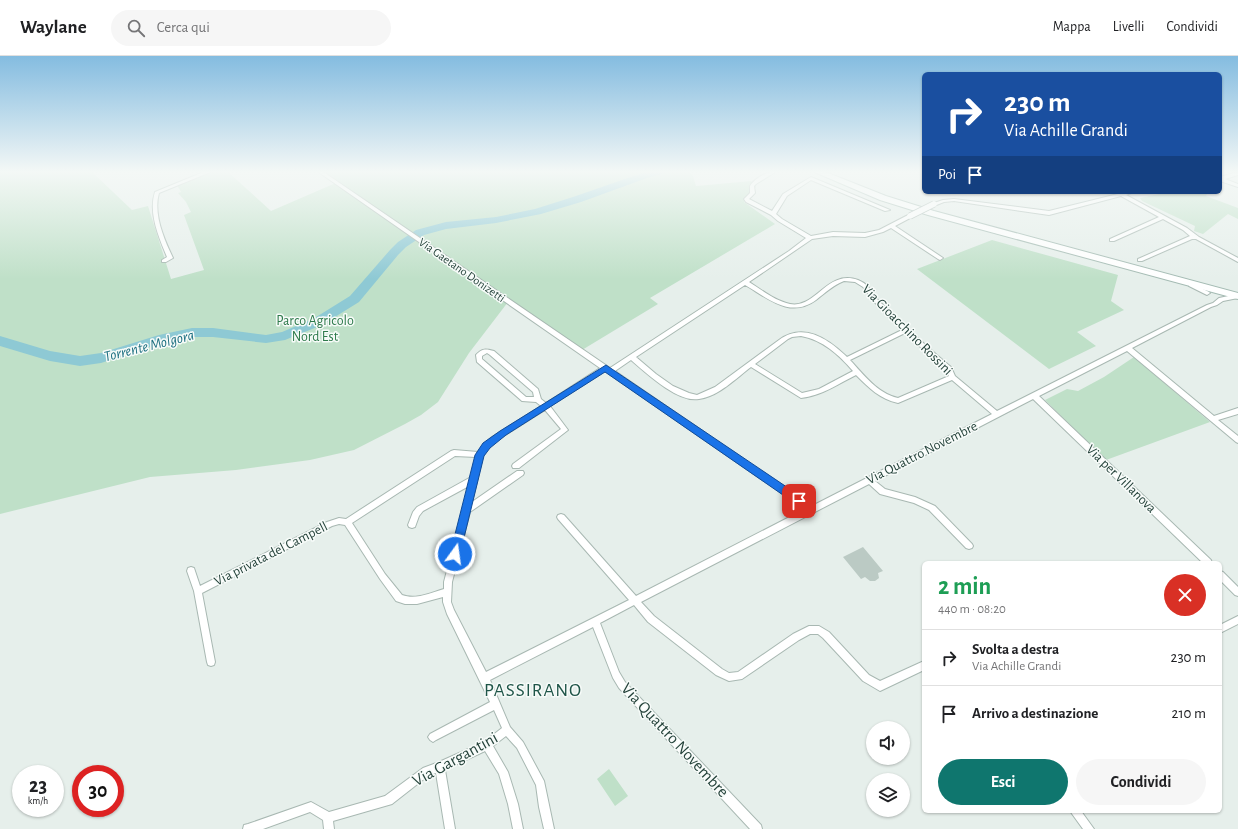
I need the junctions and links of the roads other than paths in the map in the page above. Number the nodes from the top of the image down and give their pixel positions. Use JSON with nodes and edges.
{"nodes":[{"id":1,"x":155,"y":207,"type":"edge"},
{"id":2,"x":371,"y":207,"type":"edge"},
{"id":3,"x":760,"y":207,"type":"edge"},
{"id":4,"x":777,"y":207,"type":"edge"},
{"id":5,"x":880,"y":207,"type":"edge"},
{"id":6,"x":912,"y":207,"type":"edge"},
{"id":7,"x":928,"y":207,"type":"edge"},
{"id":8,"x":1006,"y":207,"type":"edge"},
{"id":9,"x":1071,"y":207,"type":"edge"},
{"id":10,"x":1144,"y":207,"type":"edge"},
{"id":11,"x":887,"y":210,"type":"dead end"},
{"id":12,"x":773,"y":214,"type":"junction"},
{"id":13,"x":1163,"y":217,"type":"junction"},
{"id":14,"x":892,"y":226,"type":"junction"},
{"id":15,"x":810,"y":238,"type":"junction"},
{"id":16,"x":1197,"y":238,"type":"junction"},
{"id":17,"x":1112,"y":240,"type":"dead end"},
{"id":18,"x":940,"y":258,"type":"dead end"},
{"id":19,"x":1140,"y":260,"type":"dead end"},
{"id":20,"x":1238,"y":260,"type":"edge"},
{"id":21,"x":164,"y":261,"type":"dead end"},
{"id":22,"x":745,"y":282,"type":"junction"},
{"id":23,"x":1210,"y":291,"type":"junction"},
{"id":24,"x":1238,"y":296,"type":"edge"},
{"id":25,"x":1220,"y":300,"type":"junction"},
{"id":26,"x":1209,"y":306,"type":"junction"},
{"id":27,"x":905,"y":331,"type":"junction"},
{"id":28,"x":1127,"y":348,"type":"junction"},
{"id":29,"x":632,"y":357,"type":"junction"},
{"id":30,"x":846,"y":360,"type":"junction"},
{"id":31,"x":751,"y":364,"type":"junction"},
{"id":32,"x":608,"y":370,"type":"junction"},
{"id":33,"x":857,"y":372,"type":"junction"},
{"id":34,"x":520,"y":377,"type":"junction"},
{"id":35,"x":953,"y":377,"type":"junction"},
{"id":36,"x":508,"y":385,"type":"junction"},
{"id":37,"x":1034,"y":396,"type":"junction"},
{"id":38,"x":538,"y":400,"type":"junction"},
{"id":39,"x":546,"y":406,"type":"junction"},
{"id":40,"x":1238,"y":411,"type":"edge"},
{"id":41,"x":997,"y":415,"type":"junction"},
{"id":42,"x":1213,"y":419,"type":"junction"},
{"id":43,"x":1238,"y":440,"type":"edge"},
{"id":44,"x":480,"y":455,"type":"junction"},
{"id":45,"x":474,"y":479,"type":"junction"},
{"id":46,"x":870,"y":480,"type":"junction"},
{"id":47,"x":466,"y":510,"type":"junction"},
{"id":48,"x":812,"y":510,"type":"junction"},
{"id":49,"x":561,"y":516,"type":"dead end"},
{"id":50,"x":347,"y":522,"type":"junction"},
{"id":51,"x":412,"y":525,"type":"dead end"},
{"id":52,"x":969,"y":546,"type":"dead end"},
{"id":53,"x":1206,"y":561,"type":"edge"},
{"id":54,"x":191,"y":571,"type":"dead end"},
{"id":55,"x":1222,"y":576,"type":"edge"},
{"id":56,"x":198,"y":591,"type":"junction"},
{"id":57,"x":447,"y":592,"type":"junction"},
{"id":58,"x":1238,"y":592,"type":"edge"},
{"id":59,"x":636,"y":601,"type":"junction"},
{"id":60,"x":1238,"y":620,"type":"edge"},
{"id":61,"x":595,"y":622,"type":"junction"},
{"id":62,"x":1222,"y":628,"type":"edge"},
{"id":63,"x":211,"y":662,"type":"dead end"},
{"id":64,"x":922,"y":667,"type":"edge"},
{"id":65,"x":484,"y":678,"type":"junction"},
{"id":66,"x":496,"y":704,"type":"junction"},
{"id":67,"x":507,"y":730,"type":"junction"},
{"id":68,"x":433,"y":737,"type":"dead end"},
{"id":69,"x":487,"y":745,"type":"junction"},
{"id":70,"x":440,"y":767,"type":"junction"},
{"id":71,"x":1076,"y":813,"type":"edge"},
{"id":72,"x":328,"y":817,"type":"junction"},
{"id":73,"x":248,"y":829,"type":"edge"},
{"id":74,"x":329,"y":829,"type":"edge"},
{"id":75,"x":450,"y":829,"type":"edge"},
{"id":76,"x":518,"y":829,"type":"edge"},
{"id":77,"x":549,"y":829,"type":"edge"},
{"id":78,"x":757,"y":829,"type":"edge"},
{"id":79,"x":1088,"y":829,"type":"edge"}],
"edges":[{"from":1,"to":21,"type":"street"},
{"from":2,"to":32,"type":"street","name":"Via Gaetano Donizetti"},
{"from":3,"to":12,"type":"street"},
{"from":4,"to":12,"type":"street"},
{"from":5,"to":11,"type":"street"},
{"from":6,"to":23,"type":"main road"},
{"from":7,"to":14,"type":"street","bridge":true},
{"from":8,"to":9,"type":"street","bridge":true},
{"from":10,"to":13,"type":"street"},
{"from":12,"to":15,"type":"street"},
{"from":13,"to":16,"type":"street"},
{"from":13,"to":17,"type":"street"},
{"from":14,"to":15,"type":"street"},
{"from":14,"to":18,"type":"street"},
{"from":15,"to":22,"type":"street"},
{"from":16,"to":19,"type":"street"},
{"from":16,"to":20,"type":"street"},
{"from":22,"to":27,"type":"street","name":"Via Gioacchino Rossini"},
{"from":22,"to":29,"type":"street"},
{"from":23,"to":24,"type":"main road"},
{"from":23,"to":25,"type":"street"},
{"from":23,"to":26,"type":"street"},
{"from":24,"to":25,"type":"street","name":"Via Quattro Novembre"},
{"from":25,"to":26,"type":"street","name":"Via Quattro Novembre"},
{"from":26,"to":28,"type":"street","name":"Via Quattro Novembre"},
{"from":27,"to":30,"type":"street"},
{"from":27,"to":35,"type":"street","name":"Via Gioacchino Rossini"},
{"from":28,"to":37,"type":"street","name":"Via Quattro Novembre"},
{"from":28,"to":42,"type":"street"},
{"from":29,"to":31,"type":"street"},
{"from":29,"to":32,"type":"street"},
{"from":30,"to":31,"type":"street"},
{"from":30,"to":33,"type":"street"},
{"from":31,"to":33,"type":"street"},
{"from":32,"to":39,"type":"street"},
{"from":32,"to":48,"type":"street","name":"Via Gaetano Donizetti"},
{"from":33,"to":35,"type":"street"},
{"from":34,"to":36,"type":"street"},
{"from":34,"to":36,"type":"street"},
{"from":34,"to":38,"type":"street"},
{"from":35,"to":41,"type":"street","name":"Via Gioacchino Rossini"},
{"from":36,"to":38,"type":"street"},
{"from":37,"to":41,"type":"street","name":"Via Quattro Novembre"},
{"from":37,"to":53,"type":"street","name":"Via per Villanova"},
{"from":38,"to":39,"type":"street"},
{"from":39,"to":44,"type":"street"},
{"from":39,"to":47,"type":"street"},
{"from":40,"to":42,"type":"street"},
{"from":41,"to":46,"type":"street","name":"Via Quattro Novembre"},
{"from":42,"to":43,"type":"street"},
{"from":44,"to":45,"type":"street"},
{"from":44,"to":50,"type":"street"},
{"from":45,"to":47,"type":"street"},
{"from":45,"to":51,"type":"street"},
{"from":46,"to":48,"type":"street","name":"Via Quattro Novembre"},
{"from":46,"to":52,"type":"street"},
{"from":47,"to":57,"type":"street"},
{"from":48,"to":59,"type":"street","name":"Via Quattro Novembre"},
{"from":49,"to":59,"type":"street"},
{"from":50,"to":56,"type":"street","name":"Via privata del Campell"},
{"from":50,"to":57,"type":"street","name":"Via privata del Campell"},
{"from":54,"to":56,"type":"street","name":"Via privata del Campell"},
{"from":55,"to":58,"type":"street"},
{"from":56,"to":63,"type":"street","name":"Via privata del Campell"},
{"from":57,"to":65,"type":"street"},
{"from":59,"to":61,"type":"street","name":"Via Quattro Novembre"},
{"from":59,"to":64,"type":"street"},
{"from":60,"to":62,"type":"street"},
{"from":61,"to":65,"type":"street","name":"Via Quattro Novembre"},
{"from":61,"to":78,"type":"street","name":"Via Quattro Novembre"},
{"from":65,"to":66,"type":"street"},
{"from":66,"to":67,"type":"street"},
{"from":66,"to":68,"type":"street"},
{"from":67,"to":69,"type":"street","name":"Via Gargantini"},
{"from":67,"to":77,"type":"street"},
{"from":69,"to":70,"type":"street","name":"Via Gargantini"},
{"from":69,"to":76,"type":"street"},
{"from":70,"to":72,"type":"street","name":"Via Gargantini"},
{"from":70,"to":75,"type":"street"},
{"from":71,"to":79,"type":"street"},
{"from":72,"to":73,"type":"street"},
{"from":72,"to":74,"type":"street"}]}
